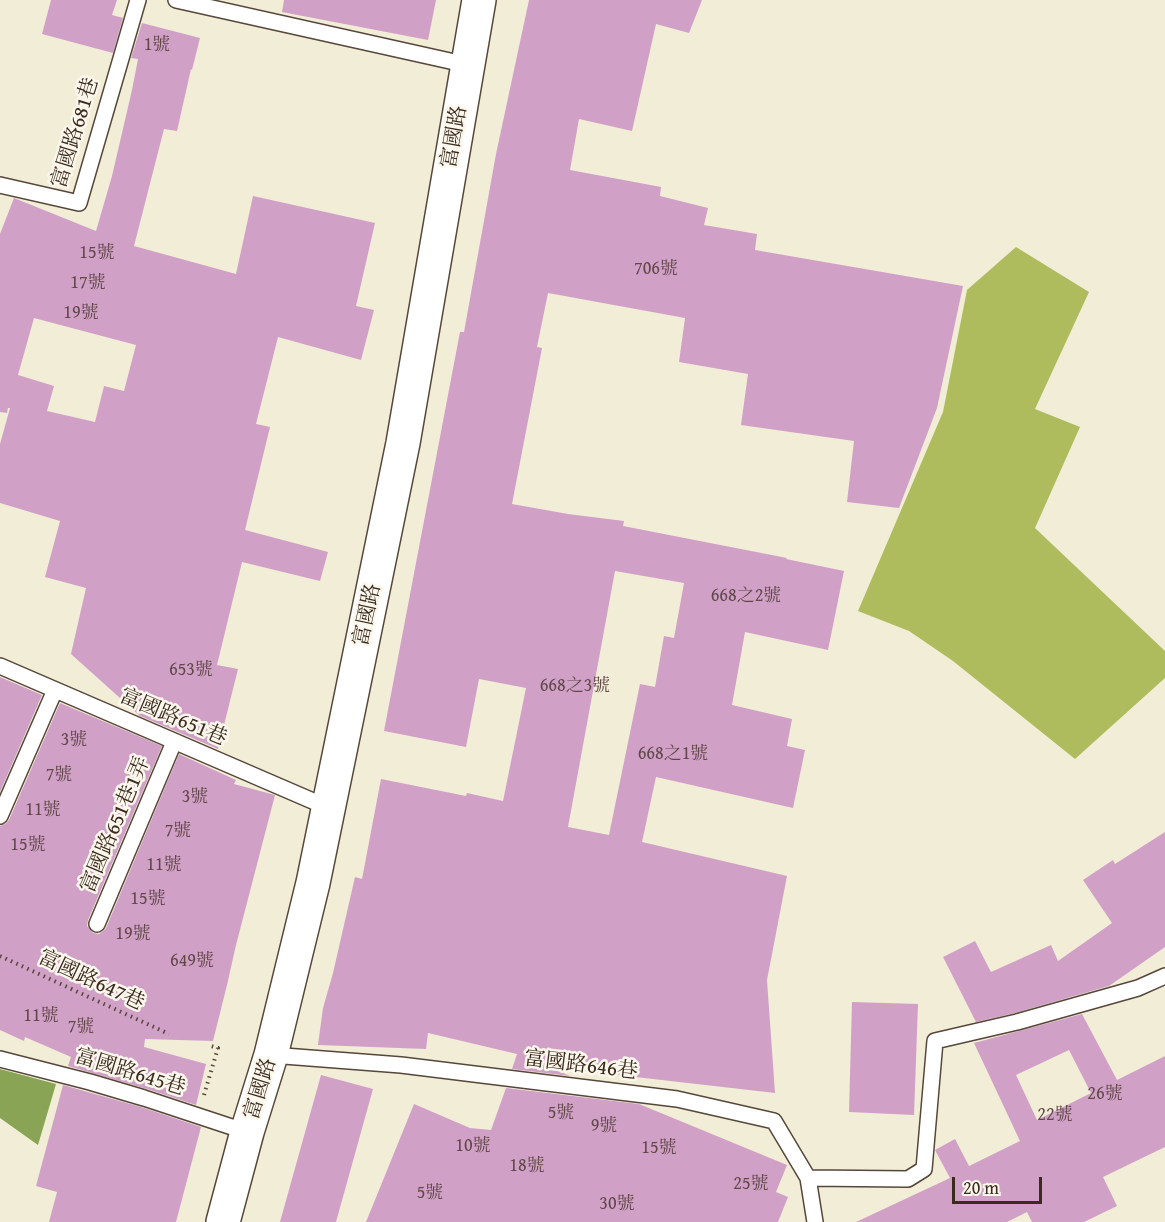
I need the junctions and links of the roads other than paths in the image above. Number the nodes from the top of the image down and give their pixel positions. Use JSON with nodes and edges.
{"nodes":[{"id":1,"x":138,"y":0,"type":"edge"},
{"id":2,"x":177,"y":0,"type":"edge"},
{"id":3,"x":478,"y":0,"type":"edge"},
{"id":4,"x":468,"y":65,"type":"junction"},
{"id":5,"x":0,"y":184,"type":"edge"},
{"id":6,"x":0,"y":666,"type":"edge"},
{"id":7,"x":56,"y":690,"type":"junction"},
{"id":8,"x":174,"y":742,"type":"junction"},
{"id":9,"x":329,"y":808,"type":"junction"},
{"id":10,"x":0,"y":816,"type":"edge"},
{"id":11,"x":97,"y":924,"type":"dead end"},
{"id":12,"x":1165,"y":976,"type":"edge"},
{"id":13,"x":272,"y":1055,"type":"junction"},
{"id":14,"x":0,"y":1059,"type":"edge"},
{"id":15,"x":247,"y":1132,"type":"junction"},
{"id":16,"x":808,"y":1178,"type":"junction"},
{"id":17,"x":223,"y":1222,"type":"edge"},
{"id":18,"x":815,"y":1222,"type":"edge"}],
"edges":[{"from":1,"to":5,"type":"lane","name":"富國路681巷"},
{"from":2,"to":4,"type":"lane"},
{"from":3,"to":4,"type":"street","name":"富國路"},
{"from":4,"to":9,"type":"street","name":"富國路"},
{"from":6,"to":7,"type":"lane","name":"富國路651巷"},
{"from":7,"to":8,"type":"lane","name":"富國路651巷"},
{"from":7,"to":10,"type":"lane"},
{"from":8,"to":9,"type":"lane","name":"富國路651巷"},
{"from":8,"to":11,"type":"lane","name":"富國路651巷1弄"},
{"from":9,"to":13,"type":"street","name":"富國路"},
{"from":12,"to":16,"type":"lane"},
{"from":13,"to":15,"type":"street","name":"富國路"},
{"from":13,"to":16,"type":"lane","name":"富國路646巷"},
{"from":14,"to":15,"type":"lane","name":"富國路645巷"},
{"from":15,"to":17,"type":"street","name":"富國路"},
{"from":16,"to":18,"type":"lane","name":"富國路646巷"}]}
